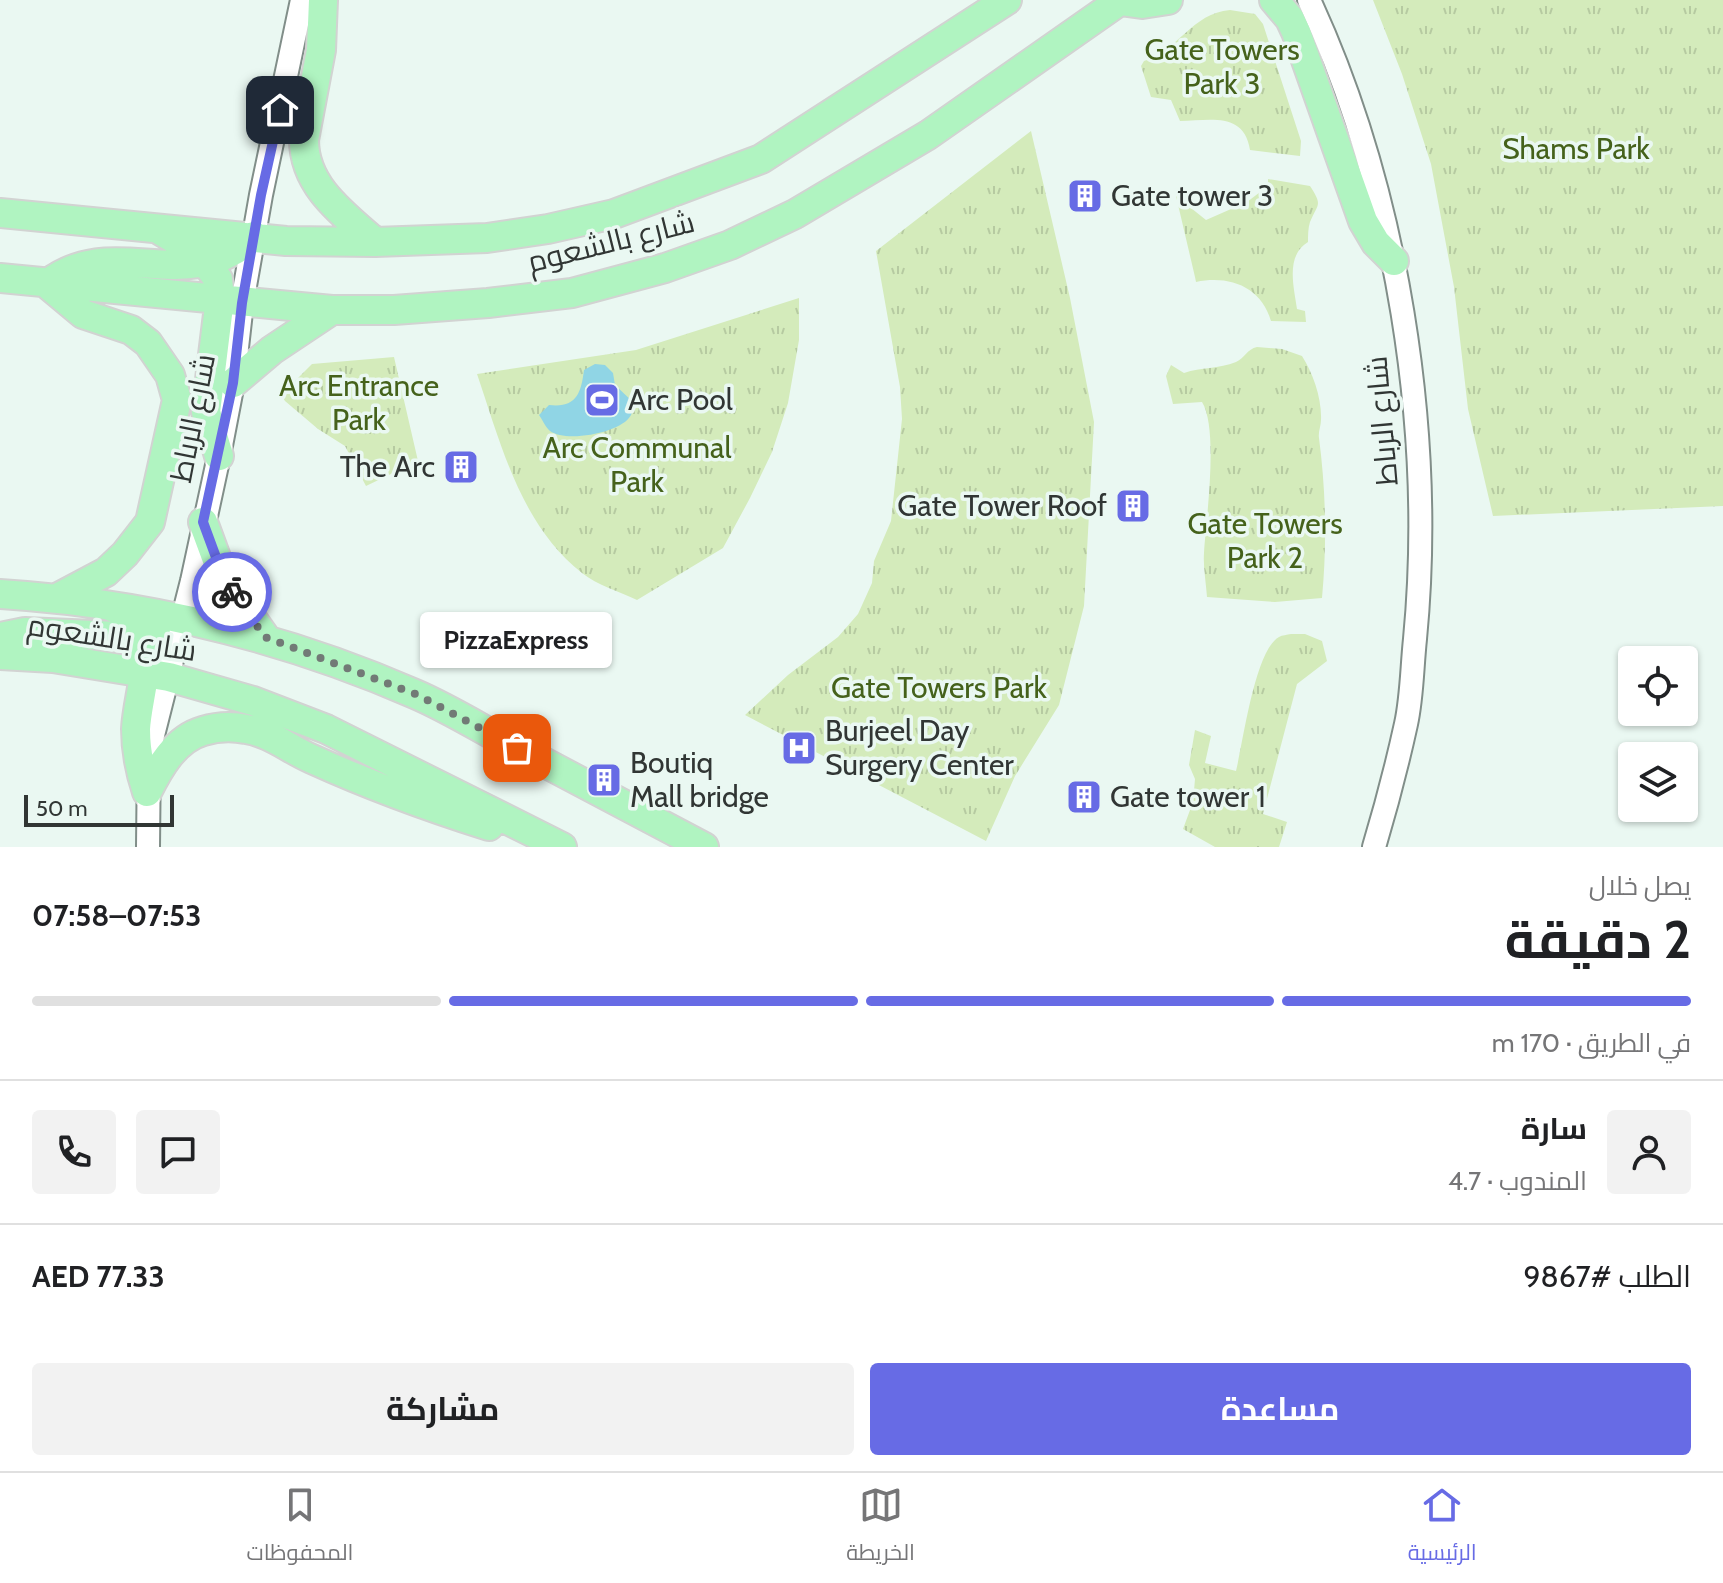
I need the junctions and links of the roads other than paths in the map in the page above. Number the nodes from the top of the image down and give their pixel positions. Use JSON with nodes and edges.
{"nodes":[{"id":1,"x":302,"y":0,"type":"edge"},
{"id":2,"x":323,"y":0,"type":"edge"},
{"id":3,"x":1007,"y":0,"type":"edge"},
{"id":4,"x":1120,"y":0,"type":"edge"},
{"id":5,"x":1168,"y":0,"type":"edge"},
{"id":6,"x":1274,"y":0,"type":"edge"},
{"id":7,"x":1309,"y":0,"type":"edge"},
{"id":8,"x":10,"y":214,"type":"edge"},
{"id":9,"x":153,"y":226,"type":"junction"},
{"id":10,"x":254,"y":236,"type":"junction"},
{"id":11,"x":375,"y":242,"type":"junction"},
{"id":12,"x":1394,"y":261,"type":"junction"},
{"id":13,"x":206,"y":263,"type":"junction"},
{"id":14,"x":2,"y":278,"type":"edge"},
{"id":15,"x":47,"y":284,"type":"junction"},
{"id":16,"x":231,"y":301,"type":"junction"},
{"id":17,"x":332,"y":310,"type":"junction"},
{"id":18,"x":233,"y":383,"type":"junction"},
{"id":19,"x":219,"y":456,"type":"junction"},
{"id":20,"x":203,"y":522,"type":"junction"},
{"id":21,"x":0,"y":594,"type":"edge"},
{"id":22,"x":57,"y":598,"type":"junction"},
{"id":23,"x":102,"y":603,"type":"junction"},
{"id":24,"x":183,"y":619,"type":"junction"},
{"id":25,"x":140,"y":633,"type":"junction"},
{"id":26,"x":0,"y":637,"type":"edge"},
{"id":27,"x":265,"y":637,"type":"junction"},
{"id":28,"x":0,"y":655,"type":"edge"},
{"id":29,"x":157,"y":675,"type":"junction"},
{"id":30,"x":147,"y":792,"type":"junction"},
{"id":31,"x":525,"y":827,"type":"junction"},
{"id":32,"x":148,"y":847,"type":"edge"},
{"id":33,"x":562,"y":847,"type":"edge"},
{"id":34,"x":704,"y":847,"type":"edge"},
{"id":35,"x":1374,"y":847,"type":"edge"}],
"edges":[{"from":1,"to":10,"type":"street","name":"شارع الرباط"},
{"from":2,"to":11,"type":"main road"},
{"from":3,"to":11,"type":"main road","name":"شارع بالشعوم"},
{"from":4,"to":5,"type":"main road"},
{"from":4,"to":17,"type":"main road","name":"شارع بالشعوم"},
{"from":6,"to":12,"type":"main road"},
{"from":7,"to":12,"type":"street","name":"شارع الرباط"},
{"from":8,"to":9,"type":"main road","name":"شارع بالشعوم"},
{"from":9,"to":10,"type":"main road","name":"شارع بالشعوم"},
{"from":9,"to":13,"type":"main road"},
{"from":10,"to":11,"type":"main road","name":"شارع بالشعوم"},
{"from":10,"to":13,"type":"main road"},
{"from":10,"to":16,"type":"street","name":"شارع الرباط"},
{"from":12,"to":35,"type":"street","name":"شارع الرباط"},
{"from":13,"to":15,"type":"main road"},
{"from":13,"to":16,"type":"main road"},
{"from":14,"to":15,"type":"main road","name":"شارع بالشعوم"},
{"from":15,"to":16,"type":"main road","name":"شارع بالشعوم"},
{"from":15,"to":22,"type":"main road"},
{"from":16,"to":17,"type":"main road","name":"شارع بالشعوم"},
{"from":16,"to":18,"type":"street","name":"شارع الرباط"},
{"from":16,"to":19,"type":"main road"},
{"from":17,"to":18,"type":"main road"},
{"from":18,"to":19,"type":"street","name":"شارع الرباط"},
{"from":19,"to":20,"type":"street","name":"شارع الرباط"},
{"from":20,"to":24,"type":"street","name":"شارع الرباط"},
{"from":20,"to":27,"type":"main road"},
{"from":21,"to":22,"type":"main road","name":"شارع بالشعوم"},
{"from":22,"to":23,"type":"main road","name":"شارع بالشعوم"},
{"from":23,"to":24,"type":"main road","name":"شارع بالشعوم"},
{"from":23,"to":25,"type":"main road"},
{"from":24,"to":25,"type":"main road"},
{"from":24,"to":27,"type":"main road","name":"شارع بالشعوم"},
{"from":24,"to":29,"type":"street","name":"شارع الرباط"},
{"from":25,"to":26,"type":"main road"},
{"from":25,"to":29,"type":"main road"},
{"from":27,"to":34,"type":"main road","name":"شارع بالشعوم"},
{"from":28,"to":29,"type":"main road","name":"شارع بالشعوم"},
{"from":29,"to":30,"type":"main road"},
{"from":29,"to":31,"type":"main road","name":"شارع بالشعوم"},
{"from":30,"to":31,"type":"main road"},
{"from":30,"to":32,"type":"street"},
{"from":31,"to":33,"type":"main road","name":"شارع بالشعوم"}]}
